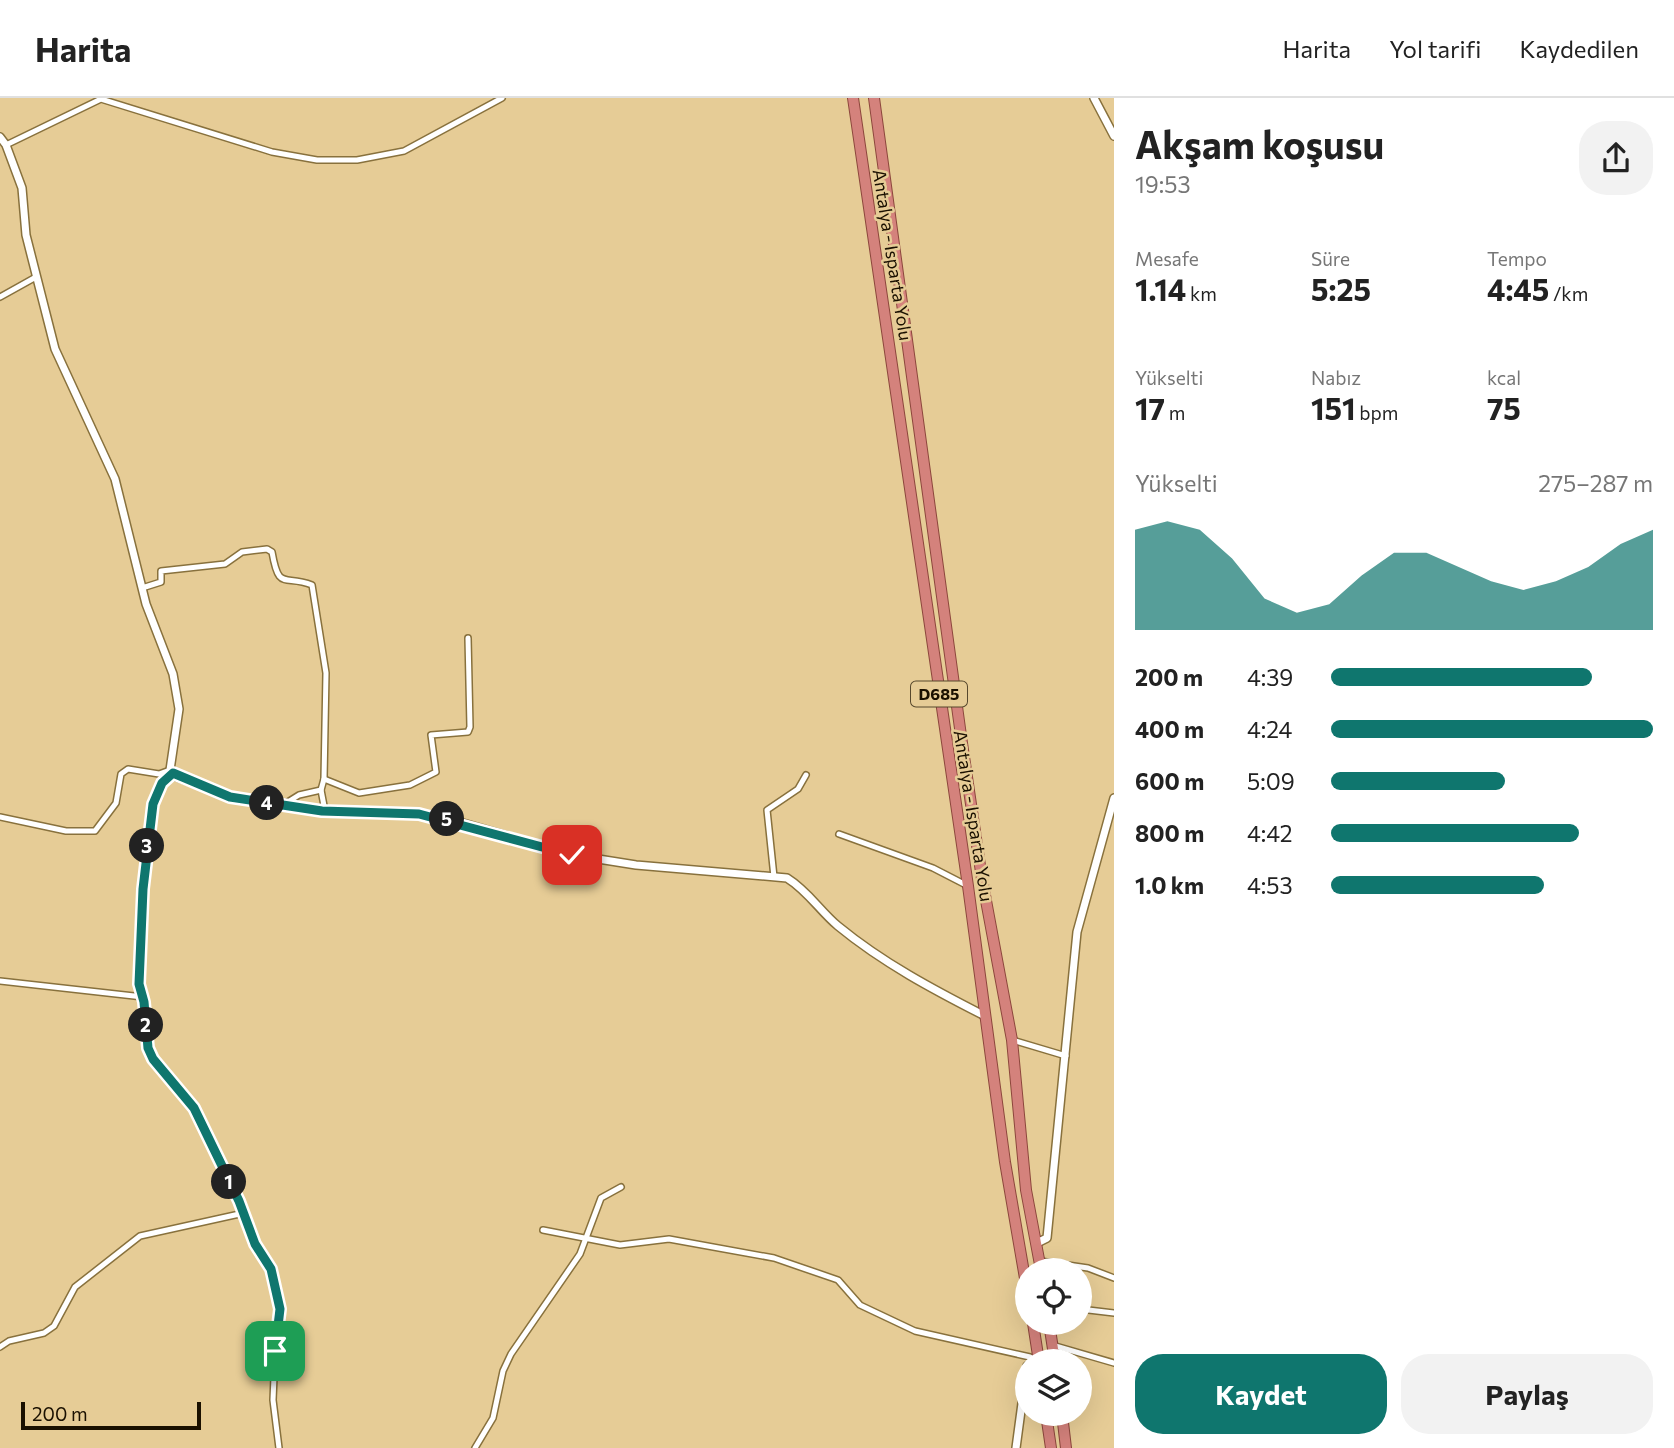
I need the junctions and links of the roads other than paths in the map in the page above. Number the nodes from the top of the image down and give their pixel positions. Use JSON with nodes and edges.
{"nodes":[{"id":1,"x":502,"y":98,"type":"edge"},
{"id":2,"x":853,"y":98,"type":"edge"},
{"id":3,"x":874,"y":98,"type":"edge"},
{"id":4,"x":1094,"y":98,"type":"edge"},
{"id":5,"x":1114,"y":136,"type":"edge"},
{"id":6,"x":0,"y":137,"type":"edge"},
{"id":7,"x":6,"y":145,"type":"junction"},
{"id":8,"x":36,"y":277,"type":"junction"},
{"id":9,"x":0,"y":297,"type":"edge"},
{"id":10,"x":142,"y":588,"type":"junction"},
{"id":11,"x":468,"y":638,"type":"dead end"},
{"id":12,"x":171,"y":772,"type":"junction"},
{"id":13,"x":806,"y":775,"type":"dead end"},
{"id":14,"x":324,"y":779,"type":"junction"},
{"id":15,"x":321,"y":790,"type":"junction"},
{"id":16,"x":1114,"y":798,"type":"edge"},
{"id":17,"x":283,"y":805,"type":"junction"},
{"id":18,"x":325,"y":811,"type":"junction"},
{"id":19,"x":0,"y":817,"type":"edge"},
{"id":20,"x":839,"y":834,"type":"dead end"},
{"id":21,"x":775,"y":877,"type":"junction"},
{"id":22,"x":968,"y":886,"type":"junction"},
{"id":23,"x":0,"y":981,"type":"edge"},
{"id":24,"x":143,"y":997,"type":"junction"},
{"id":25,"x":985,"y":1016,"type":"junction"},
{"id":26,"x":1012,"y":1040,"type":"junction"},
{"id":27,"x":1067,"y":1056,"type":"junction"},
{"id":28,"x":621,"y":1187,"type":"dead end"},
{"id":29,"x":244,"y":1213,"type":"junction"},
{"id":30,"x":543,"y":1230,"type":"dead end"},
{"id":31,"x":585,"y":1240,"type":"junction"},
{"id":32,"x":1037,"y":1243,"type":"junction"},
{"id":33,"x":1022,"y":1258,"type":"edge"},
{"id":34,"x":1039,"y":1258,"type":"edge"},
{"id":35,"x":1092,"y":1270,"type":"edge"},
{"id":36,"x":1114,"y":1278,"type":"edge"},
{"id":37,"x":1092,"y":1310,"type":"edge"},
{"id":38,"x":1114,"y":1313,"type":"edge"},
{"id":39,"x":1051,"y":1335,"type":"edge"},
{"id":40,"x":1052,"y":1345,"type":"junction"},
{"id":41,"x":0,"y":1347,"type":"edge"},
{"id":42,"x":1053,"y":1349,"type":"edge"},
{"id":43,"x":1015,"y":1356,"type":"edge"},
{"id":44,"x":1114,"y":1363,"type":"edge"},
{"id":45,"x":1020,"y":1426,"type":"edge"},
{"id":46,"x":1048,"y":1426,"type":"edge"},
{"id":47,"x":1063,"y":1426,"type":"edge"},
{"id":48,"x":279,"y":1448,"type":"edge"},
{"id":49,"x":475,"y":1448,"type":"edge"},
{"id":50,"x":1016,"y":1448,"type":"edge"},
{"id":51,"x":1051,"y":1448,"type":"edge"},
{"id":52,"x":1066,"y":1448,"type":"edge"}],
"edges":[{"from":1,"to":7,"type":"street"},
{"from":2,"to":22,"type":"highway","name":"Antalya - Isparta Yolu","number":"D685"},
{"from":3,"to":26,"type":"highway","name":"Antalya - Isparta Yolu","number":"D685"},
{"from":4,"to":5,"type":"street"},
{"from":6,"to":7,"type":"street"},
{"from":7,"to":8,"type":"street"},
{"from":8,"to":9,"type":"street"},
{"from":8,"to":10,"type":"street"},
{"from":10,"to":12,"type":"street"},
{"from":10,"to":14,"type":"street"},
{"from":11,"to":14,"type":"street"},
{"from":12,"to":17,"type":"street"},
{"from":12,"to":19,"type":"street"},
{"from":12,"to":24,"type":"street"},
{"from":13,"to":21,"type":"street"},
{"from":14,"to":15,"type":"street"},
{"from":15,"to":17,"type":"street"},
{"from":15,"to":18,"type":"street"},
{"from":16,"to":27,"type":"street"},
{"from":17,"to":18,"type":"street"},
{"from":18,"to":21,"type":"street"},
{"from":20,"to":22,"type":"street"},
{"from":21,"to":25,"type":"street"},
{"from":22,"to":25,"type":"highway","name":"Antalya - Isparta Yolu","number":"D685"},
{"from":23,"to":24,"type":"street"},
{"from":24,"to":29,"type":"street"},
{"from":25,"to":33,"type":"highway","name":"Antalya - Isparta Yolu","number":"D685"},
{"from":26,"to":27,"type":"street"},
{"from":26,"to":32,"type":"highway","name":"Antalya - Isparta Yolu","number":"D685"},
{"from":27,"to":32,"type":"street"},
{"from":28,"to":31,"type":"street"},
{"from":29,"to":41,"type":"street"},
{"from":29,"to":48,"type":"street"},
{"from":30,"to":31,"type":"street"},
{"from":31,"to":43,"type":"street"},
{"from":31,"to":49,"type":"street"},
{"from":32,"to":34,"type":"highway","name":"Antalya - Isparta Yolu","number":"D685"},
{"from":35,"to":36,"type":"street"},
{"from":37,"to":38,"type":"street"},
{"from":39,"to":40,"type":"highway"},
{"from":40,"to":42,"type":"highway"},
{"from":40,"to":44,"type":"street"},
{"from":45,"to":50,"type":"street"},
{"from":46,"to":51,"type":"highway"},
{"from":47,"to":52,"type":"highway"}]}
